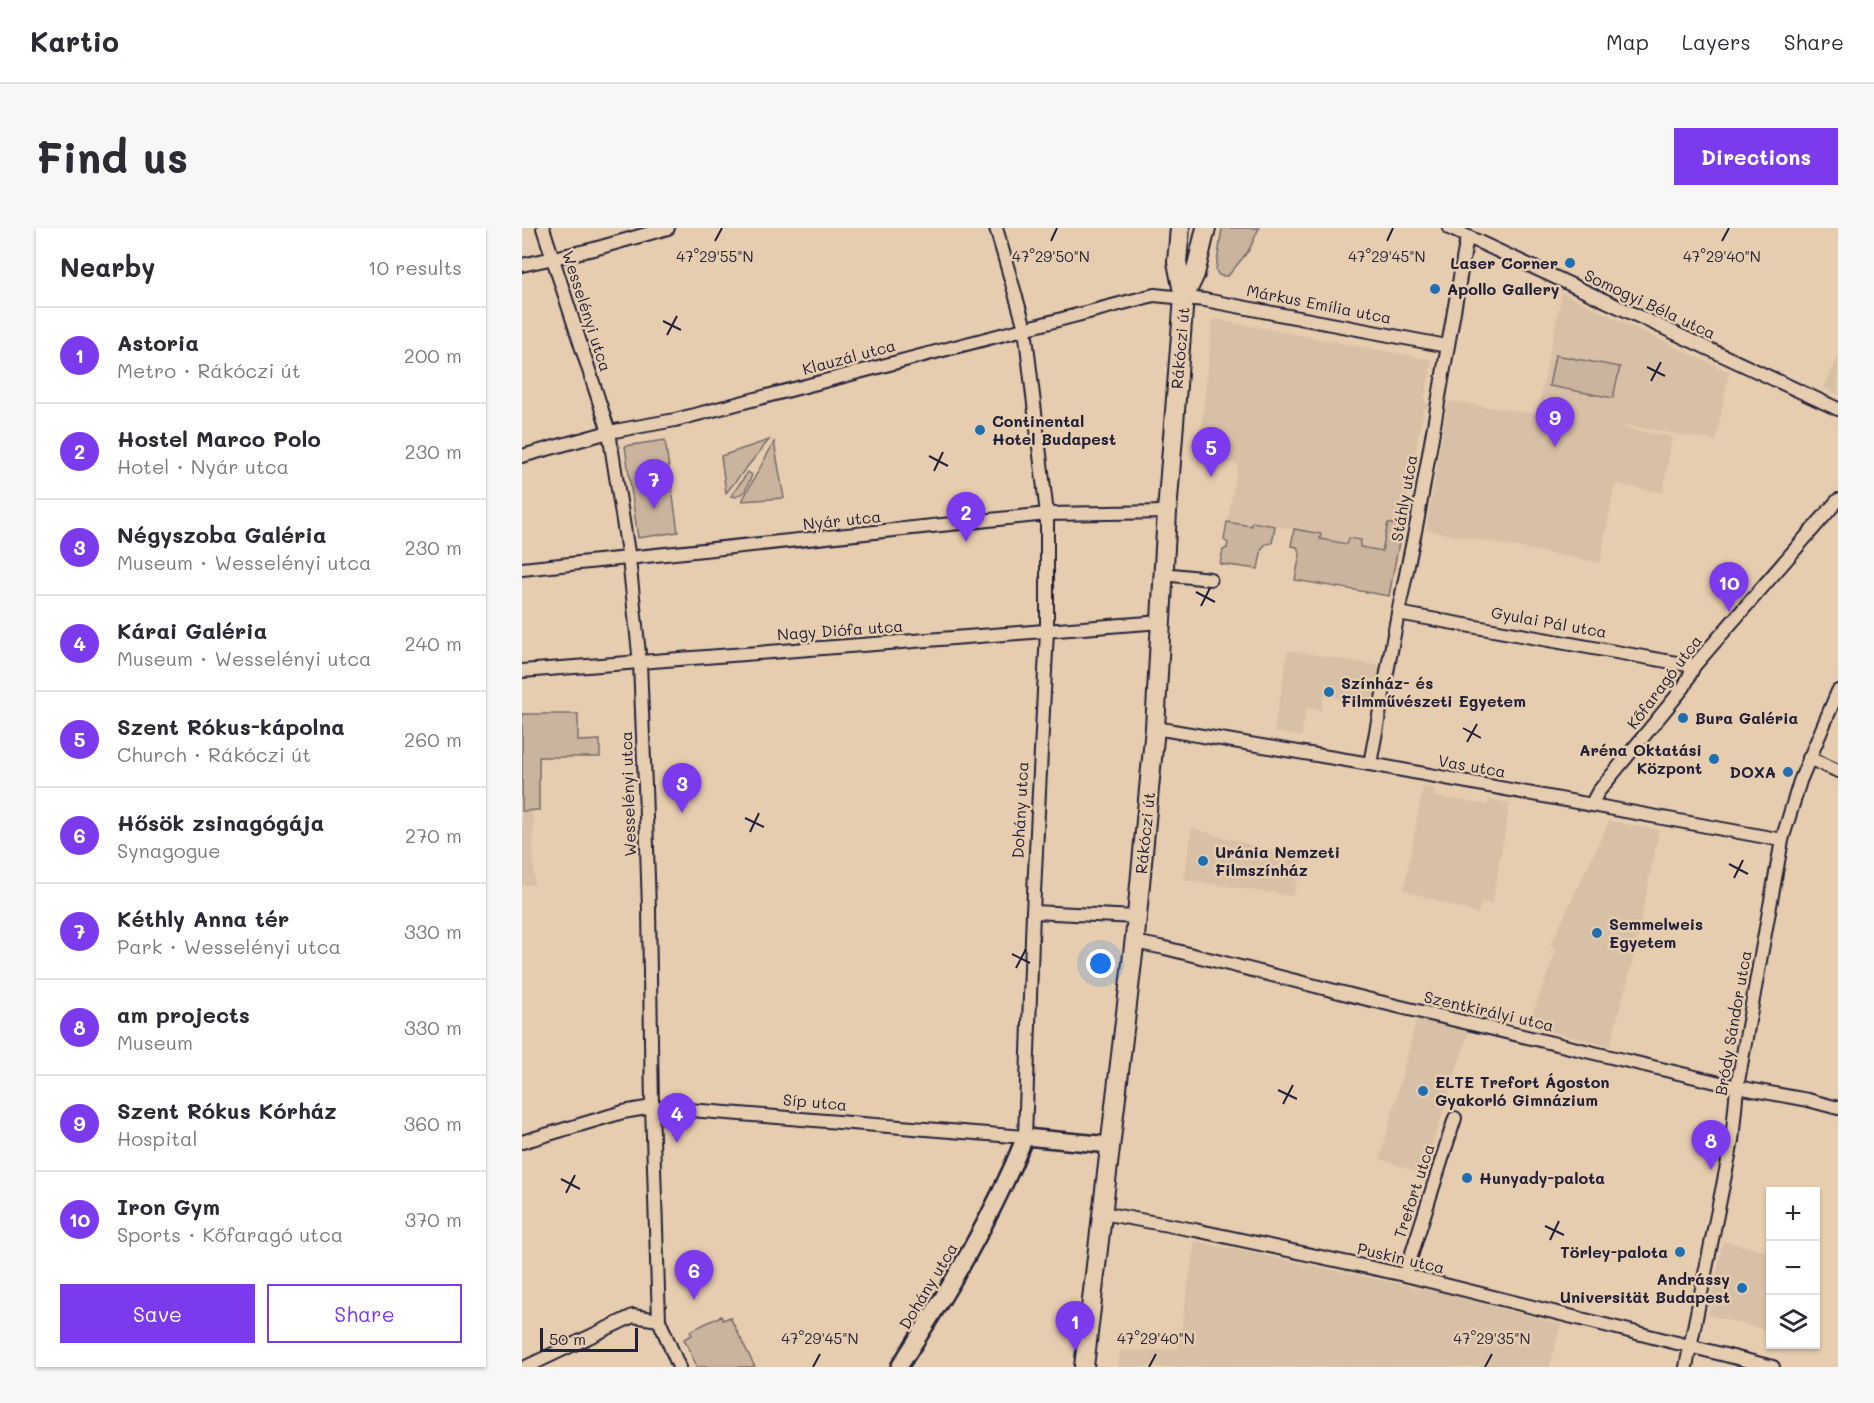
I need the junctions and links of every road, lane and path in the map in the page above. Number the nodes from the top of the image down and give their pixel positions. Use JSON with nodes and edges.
{"nodes":[{"id":1,"x":543,"y":228,"type":"edge"},
{"id":2,"x":668,"y":228,"type":"edge"},
{"id":3,"x":996,"y":228,"type":"edge"},
{"id":4,"x":1180,"y":228,"type":"edge"},
{"id":5,"x":1206,"y":228,"type":"edge"},
{"id":6,"x":1449,"y":228,"type":"edge"},
{"id":7,"x":1467,"y":237,"type":"junction"},
{"id":8,"x":552,"y":258,"type":"junction"},
{"id":9,"x":522,"y":265,"type":"edge"},
{"id":10,"x":1184,"y":297,"type":"junction"},
{"id":11,"x":1025,"y":328,"type":"junction"},
{"id":12,"x":1447,"y":346,"type":"junction"},
{"id":13,"x":1838,"y":409,"type":"edge"},
{"id":14,"x":609,"y":432,"type":"junction"},
{"id":15,"x":522,"y":456,"type":"edge"},
{"id":16,"x":1838,"y":500,"type":"edge"},
{"id":17,"x":1167,"y":512,"type":"junction"},
{"id":18,"x":1047,"y":514,"type":"junction"},
{"id":19,"x":629,"y":559,"type":"junction"},
{"id":20,"x":522,"y":569,"type":"edge"},
{"id":21,"x":1163,"y":573,"type":"junction"},
{"id":22,"x":1210,"y":579,"type":"dead end"},
{"id":23,"x":1398,"y":613,"type":"junction"},
{"id":24,"x":1161,"y":622,"type":"junction"},
{"id":25,"x":1047,"y":631,"type":"junction"},
{"id":26,"x":640,"y":663,"type":"junction"},
{"id":27,"x":1694,"y":666,"type":"junction"},
{"id":28,"x":522,"y":671,"type":"edge"},
{"id":29,"x":1838,"y":691,"type":"edge"},
{"id":30,"x":1155,"y":728,"type":"junction"},
{"id":31,"x":1809,"y":758,"type":"junction"},
{"id":32,"x":1370,"y":764,"type":"junction"},
{"id":33,"x":1838,"y":771,"type":"edge"},
{"id":34,"x":1591,"y":805,"type":"junction"},
{"id":35,"x":1782,"y":840,"type":"junction"},
{"id":36,"x":1033,"y":912,"type":"junction"},
{"id":37,"x":1137,"y":917,"type":"junction"},
{"id":38,"x":1134,"y":942,"type":"junction"},
{"id":39,"x":1737,"y":1087,"type":"junction"},
{"id":40,"x":652,"y":1107,"type":"junction"},
{"id":41,"x":1838,"y":1108,"type":"edge"},
{"id":42,"x":1455,"y":1118,"type":"dead end"},
{"id":43,"x":1025,"y":1137,"type":"junction"},
{"id":44,"x":522,"y":1142,"type":"edge"},
{"id":45,"x":1110,"y":1145,"type":"junction"},
{"id":46,"x":1102,"y":1213,"type":"junction"},
{"id":47,"x":1405,"y":1275,"type":"junction"},
{"id":48,"x":659,"y":1320,"type":"junction"},
{"id":49,"x":1690,"y":1346,"type":"junction"},
{"id":50,"x":527,"y":1367,"type":"edge"},
{"id":51,"x":679,"y":1367,"type":"edge"},
{"id":52,"x":899,"y":1367,"type":"edge"},
{"id":53,"x":1084,"y":1367,"type":"edge"},
{"id":54,"x":1686,"y":1367,"type":"edge"},
{"id":55,"x":1773,"y":1367,"type":"edge"}],
"edges":[{"from":1,"to":8,"type":"street","name":"Wesselényi utca"},
{"from":2,"to":8,"type":"street"},
{"from":3,"to":11,"type":"street","name":"Dohány utca"},
{"from":4,"to":10,"type":"main road","name":"Rákóczi út"},
{"from":5,"to":10,"type":"main road","name":"Rákóczi út"},
{"from":6,"to":7,"type":"street","name":"Somogyi Béla utca"},
{"from":7,"to":12,"type":"street","name":"Stáhly utca"},
{"from":7,"to":13,"type":"street","name":"Somogyi Béla utca"},
{"from":8,"to":9,"type":"street"},
{"from":8,"to":14,"type":"street","name":"Wesselényi utca"},
{"from":10,"to":11,"type":"street","name":"Klauzál utca"},
{"from":10,"to":12,"type":"street","name":"Márkus Emília utca"},
{"from":10,"to":17,"type":"main road","name":"Rákóczi út"},
{"from":11,"to":14,"type":"street","name":"Klauzál utca"},
{"from":11,"to":18,"type":"street","name":"Dohány utca"},
{"from":12,"to":23,"type":"street","name":"Stáhly utca"},
{"from":14,"to":15,"type":"street","name":"Klauzál utca"},
{"from":14,"to":19,"type":"street","name":"Wesselényi utca"},
{"from":16,"to":27,"type":"street","name":"Kőfaragó utca"},
{"from":17,"to":18,"type":"street","name":"Nyár utca"},
{"from":17,"to":21,"type":"main road","name":"Rákóczi út"},
{"from":18,"to":19,"type":"street","name":"Nyár utca"},
{"from":18,"to":25,"type":"street","name":"Dohány utca"},
{"from":19,"to":20,"type":"street","name":"Nyár utca"},
{"from":19,"to":26,"type":"street","name":"Wesselényi utca"},
{"from":21,"to":22,"type":"street"},
{"from":21,"to":24,"type":"main road","name":"Rákóczi út"},
{"from":23,"to":27,"type":"street","name":"Gyulai Pál utca"},
{"from":23,"to":32,"type":"street","name":"Stáhly utca"},
{"from":24,"to":25,"type":"street","name":"Nagy Diófa utca"},
{"from":24,"to":30,"type":"main road","name":"Rákóczi út"},
{"from":25,"to":26,"type":"street","name":"Nagy Diófa utca"},
{"from":25,"to":36,"type":"street","name":"Dohány utca"},
{"from":26,"to":28,"type":"street","name":"Nagy Diófa utca"},
{"from":26,"to":40,"type":"street","name":"Wesselényi utca"},
{"from":27,"to":34,"type":"street","name":"Kőfaragó utca"},
{"from":29,"to":31,"type":"street","name":"Bródy Sándor utca"},
{"from":30,"to":32,"type":"street","name":"Vas utca"},
{"from":30,"to":37,"type":"main road","name":"Rákóczi út"},
{"from":31,"to":33,"type":"street"},
{"from":31,"to":35,"type":"street","name":"Bródy Sándor utca"},
{"from":32,"to":34,"type":"street","name":"Vas utca"},
{"from":34,"to":35,"type":"street","name":"Vas utca"},
{"from":35,"to":39,"type":"street","name":"Bródy Sándor utca"},
{"from":36,"to":37,"type":"street"},
{"from":36,"to":43,"type":"street","name":"Dohány utca"},
{"from":37,"to":38,"type":"main road","name":"Rákóczi út"},
{"from":38,"to":39,"type":"street","name":"Szentkirályi utca"},
{"from":38,"to":45,"type":"main road","name":"Rákóczi út"},
{"from":39,"to":41,"type":"street","name":"Szentkirályi utca"},
{"from":39,"to":49,"type":"street","name":"Bródy Sándor utca"},
{"from":40,"to":43,"type":"street","name":"Síp utca"},
{"from":40,"to":44,"type":"street","name":"Síp utca"},
{"from":40,"to":48,"type":"street","name":"Wesselényi utca"},
{"from":42,"to":47,"type":"street","name":"Trefort utca"},
{"from":43,"to":45,"type":"street","name":"Síp utca"},
{"from":43,"to":52,"type":"street","name":"Dohány utca"},
{"from":45,"to":46,"type":"main road","name":"Rákóczi út"},
{"from":46,"to":47,"type":"street","name":"Puskin utca"},
{"from":46,"to":53,"type":"main road","name":"Rákóczi út"},
{"from":47,"to":49,"type":"street","name":"Puskin utca"},
{"from":48,"to":50,"type":"street"},
{"from":48,"to":51,"type":"street","name":"Wesselényi utca"},
{"from":49,"to":54,"type":"street","name":"Bródy Sándor utca"},
{"from":49,"to":55,"type":"street","name":"Puskin utca"}]}
